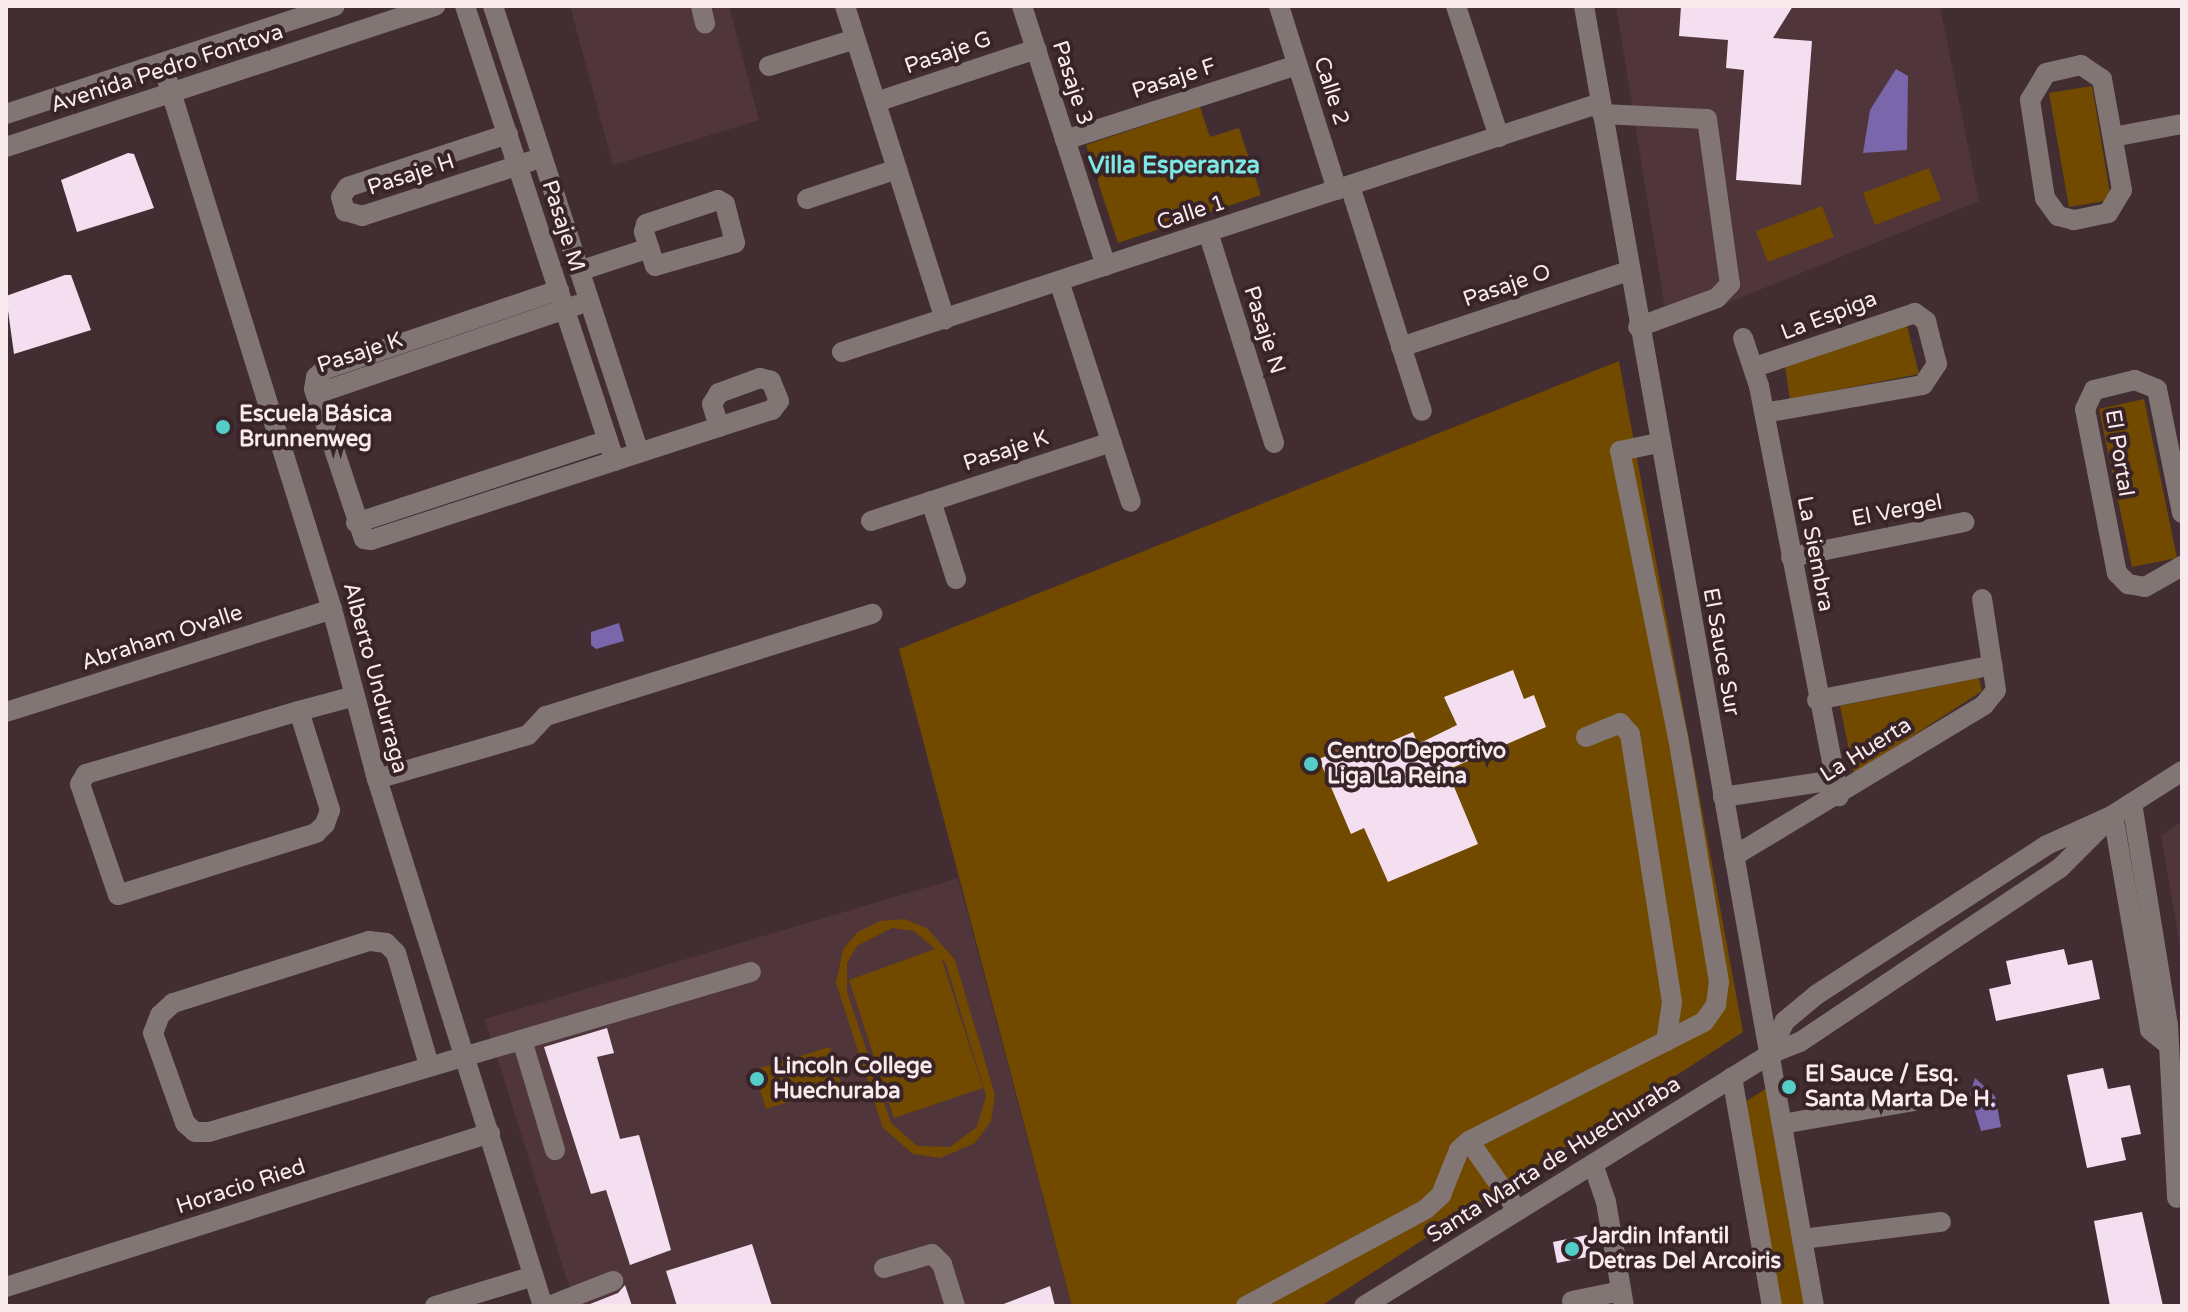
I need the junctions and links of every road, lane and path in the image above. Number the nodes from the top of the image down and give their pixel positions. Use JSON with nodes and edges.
{"nodes":[{"id":1,"x":335,"y":6,"type":"edge"},
{"id":2,"x":347,"y":6,"type":"edge"},
{"id":3,"x":435,"y":6,"type":"edge"},
{"id":4,"x":465,"y":6,"type":"edge"},
{"id":5,"x":493,"y":6,"type":"edge"},
{"id":6,"x":845,"y":6,"type":"edge"},
{"id":7,"x":1022,"y":6,"type":"edge"},
{"id":8,"x":1279,"y":6,"type":"edge"},
{"id":9,"x":1456,"y":6,"type":"edge"},
{"id":10,"x":1584,"y":6,"type":"edge"},
{"id":11,"x":383,"y":14,"type":"edge"},
{"id":12,"x":356,"y":32,"type":"junction"},
{"id":13,"x":855,"y":39,"type":"junction"},
{"id":14,"x":1036,"y":49,"type":"junction"},
{"id":15,"x":162,"y":63,"type":"junction"},
{"id":16,"x":1297,"y":65,"type":"junction"},
{"id":17,"x":769,"y":66,"type":"dead end"},
{"id":18,"x":172,"y":93,"type":"junction"},
{"id":19,"x":876,"y":102,"type":"junction"},
{"id":20,"x":1601,"y":108,"type":"junction"},
{"id":21,"x":6,"y":114,"type":"edge"},
{"id":22,"x":2182,"y":124,"type":"edge"},
{"id":23,"x":508,"y":134,"type":"junction"},
{"id":24,"x":1499,"y":137,"type":"junction"},
{"id":25,"x":2113,"y":137,"type":"junction"},
{"id":26,"x":1065,"y":140,"type":"junction"},
{"id":27,"x":6,"y":147,"type":"edge"},
{"id":28,"x":542,"y":157,"type":"junction"},
{"id":29,"x":518,"y":165,"type":"junction"},
{"id":30,"x":897,"y":169,"type":"junction"},
{"id":31,"x":1343,"y":188,"type":"junction"},
{"id":32,"x":807,"y":199,"type":"dead end"},
{"id":33,"x":1208,"y":232,"type":"junction"},
{"id":34,"x":649,"y":248,"type":"junction"},
{"id":35,"x":1106,"y":266,"type":"junction"},
{"id":36,"x":579,"y":271,"type":"junction"},
{"id":37,"x":1628,"y":271,"type":"junction"},
{"id":38,"x":1059,"y":281,"type":"junction"},
{"id":39,"x":559,"y":290,"type":"junction"},
{"id":40,"x":590,"y":301,"type":"junction"},
{"id":41,"x":565,"y":310,"type":"junction"},
{"id":42,"x":945,"y":319,"type":"junction"},
{"id":43,"x":1638,"y":327,"type":"junction"},
{"id":44,"x":1743,"y":338,"type":"dead end"},
{"id":45,"x":1401,"y":347,"type":"junction"},
{"id":46,"x":842,"y":352,"type":"dead end"},
{"id":47,"x":1755,"y":367,"type":"junction"},
{"id":48,"x":316,"y":394,"type":"junction"},
{"id":49,"x":1422,"y":411,"type":"dead end"},
{"id":50,"x":1764,"y":413,"type":"junction"},
{"id":51,"x":719,"y":427,"type":"dead end"},
{"id":52,"x":608,"y":440,"type":"junction"},
{"id":53,"x":1111,"y":442,"type":"junction"},
{"id":54,"x":1274,"y":443,"type":"dead end"},
{"id":55,"x":1659,"y":443,"type":"junction"},
{"id":56,"x":2176,"y":444,"type":"edge"},
{"id":57,"x":639,"y":453,"type":"junction"},
{"id":58,"x":615,"y":461,"type":"junction"},
{"id":59,"x":931,"y":501,"type":"junction"},
{"id":60,"x":1131,"y":502,"type":"dead end"},
{"id":61,"x":2182,"y":513,"type":"edge"},
{"id":62,"x":871,"y":521,"type":"dead end"},
{"id":63,"x":1965,"y":522,"type":"dead end"},
{"id":64,"x":360,"y":531,"type":"junction"},
{"id":65,"x":1791,"y":557,"type":"junction"},
{"id":66,"x":2182,"y":566,"type":"edge"},
{"id":67,"x":956,"y":579,"type":"dead end"},
{"id":68,"x":1982,"y":599,"type":"dead end"},
{"id":69,"x":332,"y":609,"type":"junction"},
{"id":70,"x":872,"y":614,"type":"dead end"},
{"id":71,"x":1993,"y":665,"type":"junction"},
{"id":72,"x":355,"y":696,"type":"junction"},
{"id":73,"x":1817,"y":700,"type":"junction"},
{"id":74,"x":299,"y":711,"type":"junction"},
{"id":75,"x":6,"y":712,"type":"edge"},
{"id":76,"x":1586,"y":737,"type":"dead end"},
{"id":77,"x":2182,"y":771,"type":"edge"},
{"id":78,"x":377,"y":779,"type":"junction"},
{"id":79,"x":1836,"y":788,"type":"junction"},
{"id":80,"x":1723,"y":797,"type":"junction"},
{"id":81,"x":2132,"y":803,"type":"junction"},
{"id":82,"x":2113,"y":815,"type":"junction"},
{"id":83,"x":1734,"y":856,"type":"junction"},
{"id":84,"x":751,"y":972,"type":"dead end"},
{"id":85,"x":522,"y":1040,"type":"junction"},
{"id":86,"x":1666,"y":1042,"type":"junction"},
{"id":87,"x":2165,"y":1042,"type":"junction"},
{"id":88,"x":466,"y":1054,"type":"junction"},
{"id":89,"x":1770,"y":1054,"type":"junction"},
{"id":90,"x":429,"y":1065,"type":"junction"},
{"id":91,"x":1732,"y":1077,"type":"junction"},
{"id":92,"x":1919,"y":1100,"type":"dead end"},
{"id":93,"x":1782,"y":1124,"type":"junction"},
{"id":94,"x":490,"y":1133,"type":"junction"},
{"id":95,"x":1469,"y":1141,"type":"junction"},
{"id":96,"x":555,"y":1150,"type":"dead end"},
{"id":97,"x":1593,"y":1164,"type":"junction"},
{"id":98,"x":2177,"y":1198,"type":"dead end"},
{"id":99,"x":1518,"y":1211,"type":"junction"},
{"id":100,"x":1941,"y":1222,"type":"dead end"},
{"id":101,"x":1802,"y":1239,"type":"junction"},
{"id":102,"x":884,"y":1268,"type":"dead end"},
{"id":103,"x":534,"y":1276,"type":"junction"},
{"id":104,"x":613,"y":1281,"type":"dead end"},
{"id":105,"x":6,"y":1287,"type":"edge"},
{"id":106,"x":1623,"y":1298,"type":"edge"},
{"id":107,"x":1572,"y":1301,"type":"dead end"},
{"id":108,"x":435,"y":1306,"type":"edge"},
{"id":109,"x":543,"y":1306,"type":"edge"},
{"id":110,"x":549,"y":1306,"type":"edge"},
{"id":111,"x":955,"y":1306,"type":"edge"},
{"id":112,"x":1246,"y":1306,"type":"edge"},
{"id":113,"x":1364,"y":1306,"type":"edge"},
{"id":114,"x":1772,"y":1306,"type":"edge"},
{"id":115,"x":1814,"y":1306,"type":"edge"}],
"edges":[{"from":1,"to":15,"type":"street","name":"Avenida Pedro Fontova"},
{"from":2,"to":12,"type":"street"},
{"from":3,"to":11,"type":"street","name":"Avenida Pedro Fontova"},
{"from":4,"to":23,"type":"street","name":"Pasaje M"},
{"from":5,"to":28,"type":"street","name":"Pasaje M"},
{"from":6,"to":13,"type":"street"},
{"from":7,"to":14,"type":"street","name":"Pasaje 3"},
{"from":8,"to":16,"type":"street","name":"Calle 2"},
{"from":9,"to":24,"type":"street"},
{"from":10,"to":20,"type":"street","name":"El Sauce Sur"},
{"from":11,"to":12,"type":"street","name":"Avenida Pedro Fontova"},
{"from":12,"to":18,"type":"street","name":"Avenida Pedro Fontova"},
{"from":13,"to":17,"type":"street"},
{"from":13,"to":19,"type":"street"},
{"from":14,"to":19,"type":"street","name":"Pasaje G"},
{"from":14,"to":26,"type":"street","name":"Pasaje 3"},
{"from":15,"to":18,"type":"street","name":"Alberto Undurraga"},
{"from":15,"to":21,"type":"street","name":"Avenida Pedro Fontova"},
{"from":16,"to":26,"type":"street","name":"Pasaje F"},
{"from":16,"to":31,"type":"street","name":"Calle 2"},
{"from":18,"to":27,"type":"street","name":"Avenida Pedro Fontova"},
{"from":18,"to":69,"type":"street","name":"Alberto Undurraga"},
{"from":19,"to":30,"type":"street"},
{"from":20,"to":24,"type":"street","name":"Calle 1"},
{"from":20,"to":37,"type":"street","name":"El Sauce Sur"},
{"from":20,"to":43,"type":"street"},
{"from":22,"to":25,"type":"street"},
{"from":23,"to":29,"type":"street","name":"Pasaje M"},
{"from":23,"to":29,"type":"street","name":"Pasaje H"},
{"from":24,"to":31,"type":"street","name":"Calle 1"},
{"from":25,"to":25,"type":"street"},
{"from":26,"to":35,"type":"street","name":"Pasaje 3"},
{"from":28,"to":29,"type":"street","name":"Pasaje H"},
{"from":28,"to":36,"type":"street","name":"Pasaje M"},
{"from":29,"to":39,"type":"street","name":"Pasaje M"},
{"from":30,"to":32,"type":"street"},
{"from":30,"to":42,"type":"street"},
{"from":31,"to":33,"type":"street","name":"Calle 1"},
{"from":31,"to":45,"type":"street"},
{"from":33,"to":35,"type":"street","name":"Calle 1"},
{"from":33,"to":54,"type":"street","name":"Pasaje N"},
{"from":34,"to":34,"type":"street"},
{"from":34,"to":36,"type":"street"},
{"from":35,"to":38,"type":"street","name":"Calle 1"},
{"from":36,"to":40,"type":"street","name":"Pasaje M"},
{"from":37,"to":43,"type":"street","name":"El Sauce Sur"},
{"from":37,"to":45,"type":"street","name":"Pasaje O"},
{"from":38,"to":42,"type":"street","name":"Calle 1"},
{"from":38,"to":53,"type":"street"},
{"from":39,"to":41,"type":"street","name":"Pasaje M"},
{"from":39,"to":48,"type":"street","name":"Pasaje K"},
{"from":40,"to":41,"type":"street","name":"Pasaje K"},
{"from":40,"to":57,"type":"street","name":"Pasaje M"},
{"from":41,"to":48,"type":"street","name":"Pasaje K"},
{"from":41,"to":52,"type":"street","name":"Pasaje M"},
{"from":42,"to":46,"type":"street","name":"Calle 1"},
{"from":43,"to":55,"type":"street","name":"El Sauce Sur"},
{"from":44,"to":47,"type":"street","name":"La Siembra"},
{"from":45,"to":49,"type":"street"},
{"from":47,"to":50,"type":"street","name":"La Siembra"},
{"from":47,"to":50,"type":"street","name":"La Espiga"},
{"from":48,"to":64,"type":"street"},
{"from":50,"to":65,"type":"street","name":"La Siembra"},
{"from":51,"to":57,"type":"street"},
{"from":52,"to":58,"type":"street","name":"Pasaje M"},
{"from":52,"to":64,"type":"street"},
{"from":53,"to":59,"type":"street","name":"Pasaje K"},
{"from":53,"to":60,"type":"street"},
{"from":55,"to":80,"type":"street","name":"El Sauce Sur"},
{"from":55,"to":86,"type":"street"},
{"from":56,"to":61,"type":"street","name":"El Portal"},
{"from":56,"to":66,"type":"street","name":"El Portal"},
{"from":57,"to":58,"type":"street"},
{"from":58,"to":64,"type":"street"},
{"from":59,"to":62,"type":"street","name":"Pasaje K"},
{"from":59,"to":67,"type":"street"},
{"from":63,"to":65,"type":"street","name":"El Vergel"},
{"from":65,"to":73,"type":"street","name":"La Siembra"},
{"from":68,"to":71,"type":"street","name":"La Huerta"},
{"from":69,"to":72,"type":"street","name":"Alberto Undurraga"},
{"from":69,"to":75,"type":"street","name":"Abraham Ovalle"},
{"from":70,"to":78,"type":"street"},
{"from":71,"to":73,"type":"street","name":"La Huerta"},
{"from":71,"to":79,"type":"street","name":"La Huerta"},
{"from":72,"to":74,"type":"street"},
{"from":72,"to":78,"type":"street","name":"Alberto Undurraga"},
{"from":73,"to":79,"type":"street","name":"La Siembra"},
{"from":74,"to":74,"type":"street"},
{"from":76,"to":86,"type":"street"},
{"from":77,"to":81,"type":"street","name":"Santa Marta de Huechuraba"},
{"from":78,"to":88,"type":"street","name":"Alberto Undurraga"},
{"from":79,"to":80,"type":"street"},
{"from":79,"to":83,"type":"street","name":"La Huerta"},
{"from":80,"to":83,"type":"street","name":"El Sauce Sur"},
{"from":81,"to":82,"type":"street","name":"Santa Marta de Huechuraba"},
{"from":81,"to":87,"type":"street"},
{"from":82,"to":87,"type":"street"},
{"from":82,"to":89,"type":"street","name":"Santa Marta de Huechuraba"},
{"from":82,"to":89,"type":"street","name":"Santa Marta de Huechuraba"},
{"from":83,"to":89,"type":"street","name":"El Sauce Sur"},
{"from":84,"to":85,"type":"street"},
{"from":85,"to":88,"type":"street"},
{"from":85,"to":96,"type":"street"},
{"from":86,"to":95,"type":"street"},
{"from":87,"to":98,"type":"street"},
{"from":88,"to":90,"type":"street"},
{"from":88,"to":94,"type":"street","name":"Alberto Undurraga"},
{"from":89,"to":91,"type":"street","name":"Santa Marta de Huechuraba"},
{"from":89,"to":93,"type":"street","name":"El Sauce Sur"},
{"from":90,"to":90,"type":"street"},
{"from":91,"to":97,"type":"street","name":"Santa Marta de Huechuraba"},
{"from":91,"to":114,"type":"street"},
{"from":92,"to":93,"type":"street"},
{"from":93,"to":101,"type":"street","name":"El Sauce Sur"},
{"from":94,"to":103,"type":"street","name":"Alberto Undurraga"},
{"from":94,"to":105,"type":"street","name":"Horacio Ried"},
{"from":95,"to":99,"type":"street"},
{"from":95,"to":112,"type":"street"},
{"from":97,"to":99,"type":"street","name":"Santa Marta de Huechuraba"},
{"from":97,"to":106,"type":"street"},
{"from":99,"to":113,"type":"street","name":"Santa Marta de Huechuraba"},
{"from":100,"to":101,"type":"street"},
{"from":101,"to":115,"type":"street","name":"El Sauce Sur"},
{"from":102,"to":111,"type":"street"},
{"from":103,"to":108,"type":"street"},
{"from":103,"to":109,"type":"street","name":"Alberto Undurraga"},
{"from":104,"to":110,"type":"street"},
{"from":106,"to":107,"type":"street"}]}
